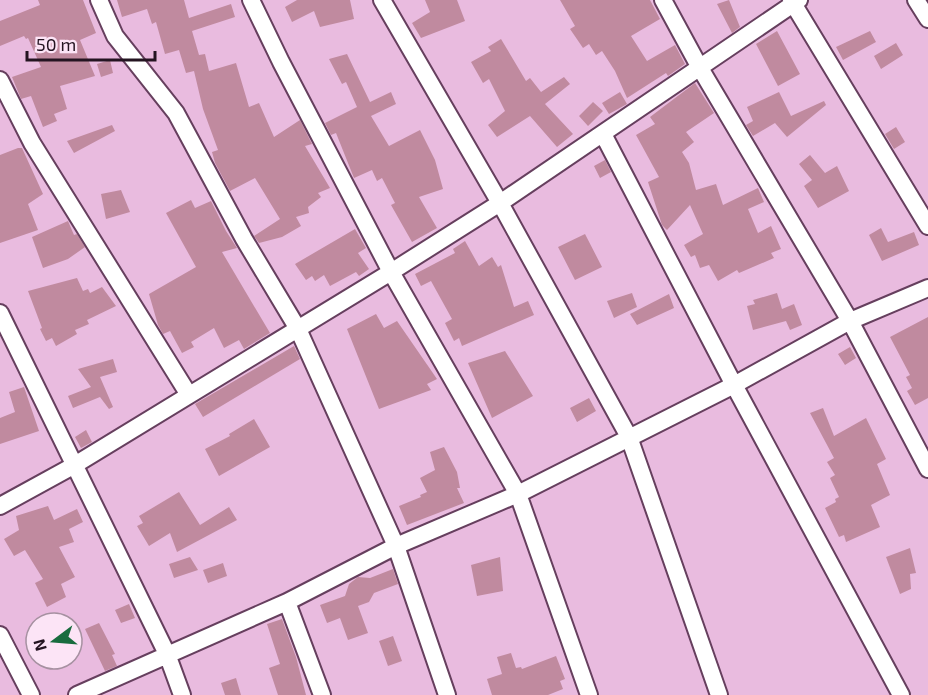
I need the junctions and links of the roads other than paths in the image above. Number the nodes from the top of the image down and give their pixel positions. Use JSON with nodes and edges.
{"nodes":[{"id":1,"x":99,"y":0,"type":"edge"},
{"id":2,"x":251,"y":0,"type":"edge"},
{"id":3,"x":382,"y":0,"type":"edge"},
{"id":4,"x":663,"y":0,"type":"edge"},
{"id":5,"x":916,"y":0,"type":"edge"},
{"id":6,"x":794,"y":1,"type":"edge"},
{"id":7,"x":928,"y":19,"type":"edge"},
{"id":8,"x":700,"y":68,"type":"junction"},
{"id":9,"x":0,"y":80,"type":"edge"},
{"id":10,"x":603,"y":134,"type":"junction"},
{"id":11,"x":500,"y":203,"type":"junction"},
{"id":12,"x":928,"y":226,"type":"edge"},
{"id":13,"x":391,"y":272,"type":"junction"},
{"id":14,"x":928,"y":288,"type":"edge"},
{"id":15,"x":0,"y":313,"type":"edge"},
{"id":16,"x":850,"y":321,"type":"junction"},
{"id":17,"x":298,"y":329,"type":"junction"},
{"id":18,"x":734,"y":385,"type":"junction"},
{"id":19,"x":189,"y":395,"type":"junction"},
{"id":20,"x":629,"y":436,"type":"junction"},
{"id":21,"x":73,"y":466,"type":"junction"},
{"id":22,"x":928,"y":469,"type":"edge"},
{"id":23,"x":518,"y":494,"type":"junction"},
{"id":24,"x":0,"y":506,"type":"edge"},
{"id":25,"x":396,"y":546,"type":"junction"},
{"id":26,"x":287,"y":602,"type":"junction"},
{"id":27,"x":0,"y":635,"type":"edge"},
{"id":28,"x":167,"y":654,"type":"junction"},
{"id":29,"x":32,"y":695,"type":"edge"},
{"id":30,"x":77,"y":695,"type":"edge"},
{"id":31,"x":182,"y":695,"type":"edge"},
{"id":32,"x":322,"y":695,"type":"edge"},
{"id":33,"x":447,"y":695,"type":"edge"},
{"id":34,"x":589,"y":695,"type":"edge"},
{"id":35,"x":719,"y":695,"type":"edge"},
{"id":36,"x":901,"y":695,"type":"edge"}],
"edges":[{"from":1,"to":17,"type":"street"},
{"from":2,"to":13,"type":"street"},
{"from":3,"to":11,"type":"street"},
{"from":4,"to":8,"type":"street"},
{"from":5,"to":7,"type":"street"},
{"from":6,"to":8,"type":"street"},
{"from":6,"to":12,"type":"street"},
{"from":8,"to":10,"type":"street"},
{"from":8,"to":16,"type":"street"},
{"from":9,"to":19,"type":"street"},
{"from":10,"to":11,"type":"street"},
{"from":10,"to":18,"type":"street"},
{"from":11,"to":13,"type":"street"},
{"from":11,"to":20,"type":"street"},
{"from":13,"to":17,"type":"street"},
{"from":13,"to":23,"type":"street"},
{"from":14,"to":16,"type":"street"},
{"from":15,"to":21,"type":"street"},
{"from":16,"to":18,"type":"street"},
{"from":16,"to":22,"type":"street"},
{"from":17,"to":19,"type":"street"},
{"from":17,"to":25,"type":"street"},
{"from":18,"to":20,"type":"street"},
{"from":18,"to":36,"type":"street"},
{"from":19,"to":21,"type":"street"},
{"from":20,"to":23,"type":"street"},
{"from":20,"to":35,"type":"street"},
{"from":21,"to":24,"type":"street"},
{"from":21,"to":28,"type":"street"},
{"from":23,"to":25,"type":"street"},
{"from":23,"to":34,"type":"street"},
{"from":25,"to":26,"type":"street"},
{"from":25,"to":33,"type":"street"},
{"from":26,"to":28,"type":"street"},
{"from":26,"to":32,"type":"street"},
{"from":27,"to":29,"type":"street"},
{"from":28,"to":30,"type":"street"},
{"from":28,"to":31,"type":"street"}]}
